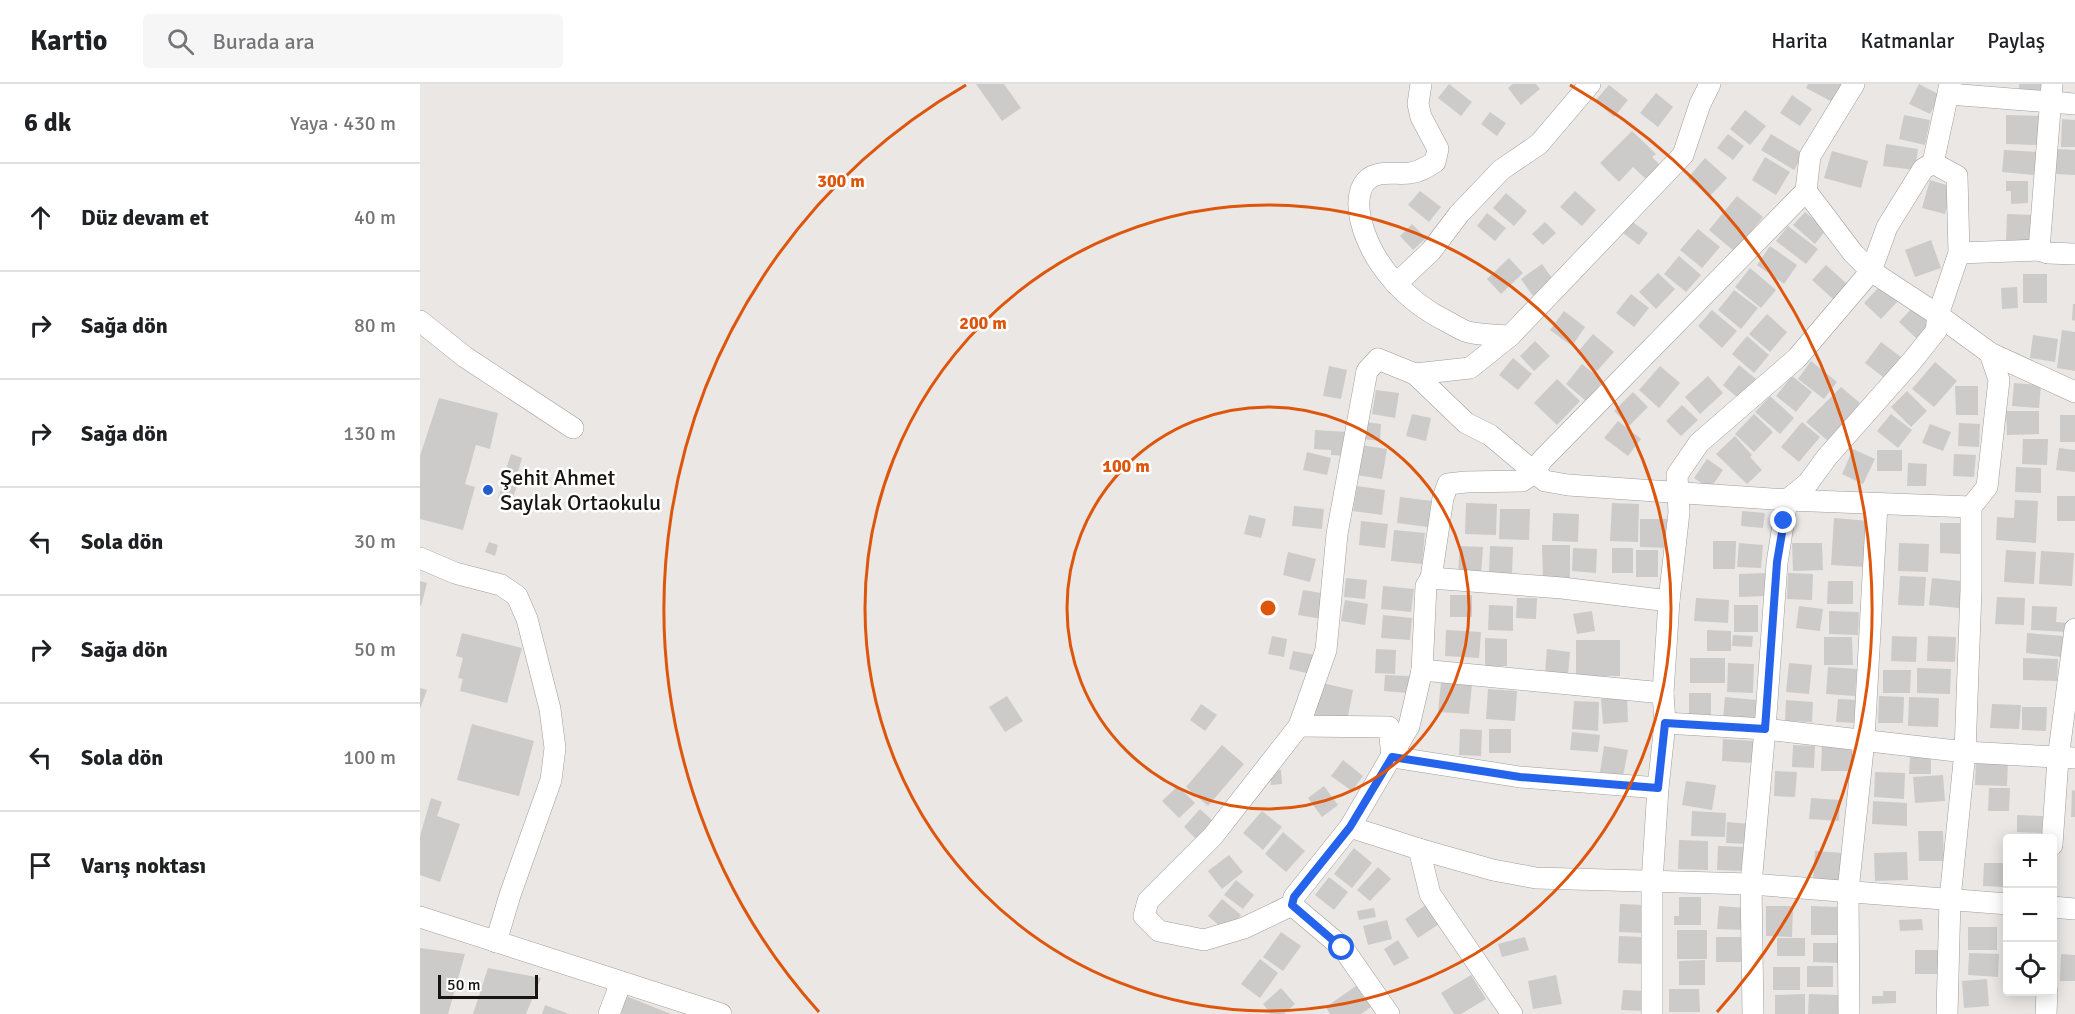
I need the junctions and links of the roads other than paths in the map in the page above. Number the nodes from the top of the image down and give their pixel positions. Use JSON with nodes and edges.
{"nodes":[{"id":1,"x":1421,"y":84,"type":"edge"},
{"id":2,"x":1590,"y":84,"type":"edge"},
{"id":3,"x":1710,"y":84,"type":"edge"},
{"id":4,"x":1854,"y":84,"type":"edge"},
{"id":5,"x":1950,"y":89,"type":"edge"},
{"id":6,"x":2051,"y":93,"type":"edge"},
{"id":7,"x":2075,"y":104,"type":"edge"},
{"id":8,"x":1933,"y":163,"type":"junction"},
{"id":9,"x":1806,"y":191,"type":"junction"},
{"id":10,"x":2039,"y":250,"type":"junction"},
{"id":11,"x":1959,"y":253,"type":"junction"},
{"id":12,"x":2075,"y":254,"type":"edge"},
{"id":13,"x":1871,"y":270,"type":"junction"},
{"id":14,"x":1396,"y":284,"type":"junction"},
{"id":15,"x":1938,"y":315,"type":"junction"},
{"id":16,"x":422,"y":331,"type":"edge"},
{"id":17,"x":1510,"y":336,"type":"junction"},
{"id":18,"x":1990,"y":352,"type":"junction"},
{"id":19,"x":1415,"y":374,"type":"junction"},
{"id":20,"x":2075,"y":392,"type":"edge"},
{"id":21,"x":573,"y":428,"type":"dead end"},
{"id":22,"x":1534,"y":473,"type":"junction"},
{"id":23,"x":1678,"y":492,"type":"junction"},
{"id":24,"x":1787,"y":500,"type":"junction"},
{"id":25,"x":1876,"y":504,"type":"junction"},
{"id":26,"x":1971,"y":507,"type":"junction"},
{"id":27,"x":420,"y":558,"type":"edge"},
{"id":28,"x":1431,"y":578,"type":"junction"},
{"id":29,"x":1670,"y":601,"type":"junction"},
{"id":30,"x":2075,"y":630,"type":"edge"},
{"id":31,"x":1422,"y":670,"type":"junction"},
{"id":32,"x":1663,"y":693,"type":"junction"},
{"id":33,"x":1665,"y":723,"type":"junction"},
{"id":34,"x":1299,"y":726,"type":"junction"},
{"id":35,"x":1765,"y":729,"type":"junction"},
{"id":36,"x":1864,"y":740,"type":"junction"},
{"id":37,"x":1965,"y":752,"type":"junction"},
{"id":38,"x":1392,"y":757,"type":"junction"},
{"id":39,"x":2066,"y":759,"type":"edge"},
{"id":40,"x":1658,"y":788,"type":"junction"},
{"id":41,"x":1350,"y":827,"type":"junction"},
{"id":42,"x":2054,"y":834,"type":"edge"},
{"id":43,"x":1419,"y":849,"type":"junction"},
{"id":44,"x":1652,"y":882,"type":"junction"},
{"id":45,"x":1751,"y":884,"type":"junction"},
{"id":46,"x":1848,"y":891,"type":"junction"},
{"id":47,"x":1950,"y":899,"type":"junction"},
{"id":48,"x":2003,"y":904,"type":"edge"},
{"id":49,"x":1292,"y":905,"type":"junction"},
{"id":50,"x":2057,"y":907,"type":"edge"},
{"id":51,"x":2075,"y":909,"type":"edge"},
{"id":52,"x":420,"y":917,"type":"edge"},
{"id":53,"x":496,"y":942,"type":"junction"},
{"id":54,"x":621,"y":982,"type":"junction"},
{"id":55,"x":2047,"y":996,"type":"edge"},
{"id":56,"x":609,"y":1014,"type":"edge"},
{"id":57,"x":721,"y":1014,"type":"edge"},
{"id":58,"x":1389,"y":1014,"type":"edge"},
{"id":59,"x":1512,"y":1014,"type":"edge"},
{"id":60,"x":1652,"y":1014,"type":"edge"},
{"id":61,"x":1753,"y":1014,"type":"edge"},
{"id":62,"x":1849,"y":1014,"type":"edge"},
{"id":63,"x":1947,"y":1014,"type":"edge"},
{"id":64,"x":2046,"y":1014,"type":"edge"}],
"edges":[{"from":1,"to":14,"type":"street"},
{"from":2,"to":14,"type":"street"},
{"from":3,"to":17,"type":"street"},
{"from":4,"to":9,"type":"street"},
{"from":5,"to":6,"type":"street"},
{"from":5,"to":8,"type":"street"},
{"from":6,"to":7,"type":"street"},
{"from":6,"to":10,"type":"street"},
{"from":8,"to":11,"type":"street"},
{"from":8,"to":13,"type":"street"},
{"from":9,"to":13,"type":"street"},
{"from":9,"to":22,"type":"street"},
{"from":10,"to":11,"type":"street"},
{"from":10,"to":12,"type":"street"},
{"from":11,"to":15,"type":"street"},
{"from":13,"to":15,"type":"street"},
{"from":13,"to":23,"type":"street"},
{"from":14,"to":17,"type":"street"},
{"from":15,"to":18,"type":"street"},
{"from":15,"to":24,"type":"street"},
{"from":16,"to":21,"type":"street"},
{"from":17,"to":19,"type":"street"},
{"from":18,"to":20,"type":"street"},
{"from":18,"to":26,"type":"street"},
{"from":19,"to":22,"type":"street"},
{"from":19,"to":34,"type":"street"},
{"from":22,"to":23,"type":"street"},
{"from":22,"to":28,"type":"street"},
{"from":23,"to":24,"type":"street"},
{"from":23,"to":29,"type":"street"},
{"from":24,"to":25,"type":"street"},
{"from":24,"to":35,"type":"street"},
{"from":25,"to":26,"type":"street"},
{"from":25,"to":36,"type":"street"},
{"from":26,"to":37,"type":"street"},
{"from":27,"to":53,"type":"street"},
{"from":28,"to":29,"type":"street"},
{"from":28,"to":31,"type":"street"},
{"from":29,"to":32,"type":"street"},
{"from":30,"to":39,"type":"street"},
{"from":31,"to":32,"type":"street"},
{"from":31,"to":38,"type":"street"},
{"from":32,"to":33,"type":"street"},
{"from":33,"to":35,"type":"street"},
{"from":33,"to":40,"type":"street"},
{"from":34,"to":38,"type":"street"},
{"from":34,"to":49,"type":"street"},
{"from":35,"to":36,"type":"street"},
{"from":35,"to":45,"type":"street"},
{"from":36,"to":37,"type":"street"},
{"from":36,"to":46,"type":"street"},
{"from":37,"to":39,"type":"street"},
{"from":37,"to":47,"type":"street"},
{"from":38,"to":40,"type":"street"},
{"from":38,"to":41,"type":"street"},
{"from":39,"to":42,"type":"street"},
{"from":40,"to":44,"type":"street"},
{"from":41,"to":43,"type":"street"},
{"from":41,"to":49,"type":"street"},
{"from":43,"to":44,"type":"street"},
{"from":43,"to":59,"type":"street"},
{"from":44,"to":45,"type":"street"},
{"from":44,"to":60,"type":"street"},
{"from":45,"to":46,"type":"street"},
{"from":45,"to":61,"type":"street"},
{"from":46,"to":47,"type":"street"},
{"from":46,"to":62,"type":"street"},
{"from":47,"to":48,"type":"street"},
{"from":47,"to":63,"type":"street"},
{"from":49,"to":58,"type":"street"},
{"from":50,"to":51,"type":"street"},
{"from":52,"to":53,"type":"street"},
{"from":53,"to":54,"type":"street"},
{"from":54,"to":56,"type":"street"},
{"from":54,"to":57,"type":"street"},
{"from":55,"to":64,"type":"street"}]}
